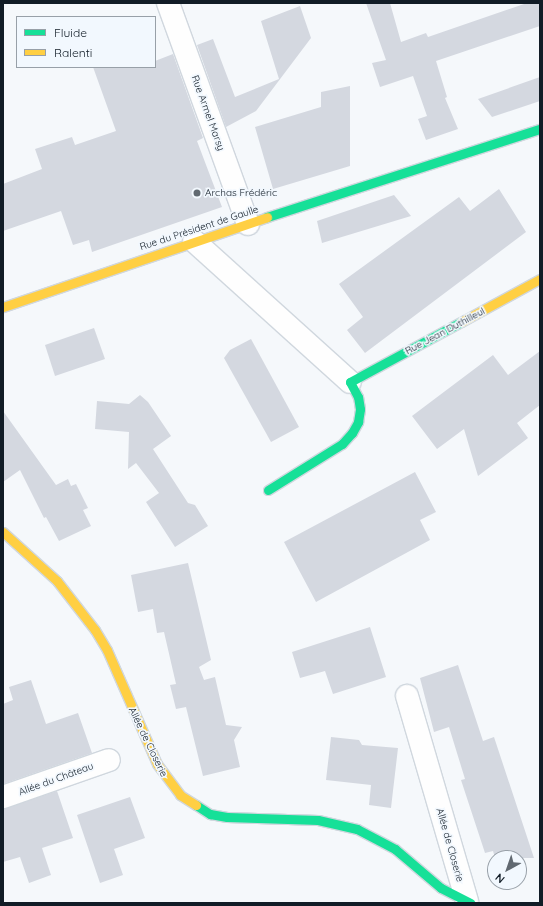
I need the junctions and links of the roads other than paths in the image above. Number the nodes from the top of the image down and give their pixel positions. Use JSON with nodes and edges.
{"nodes":[{"id":1,"x":168,"y":3,"type":"edge"},
{"id":2,"x":540,"y":129,"type":"edge"},
{"id":3,"x":248,"y":224,"type":"junction"},
{"id":4,"x":194,"y":241,"type":"junction"},
{"id":5,"x":540,"y":279,"type":"edge"},
{"id":6,"x":3,"y":307,"type":"edge"},
{"id":7,"x":350,"y":382,"type":"junction"},
{"id":8,"x":268,"y":490,"type":"dead end"},
{"id":9,"x":3,"y":532,"type":"edge"},
{"id":10,"x":407,"y":696,"type":"dead end"},
{"id":11,"x":109,"y":760,"type":"dead end"},
{"id":12,"x":3,"y":797,"type":"edge"},
{"id":13,"x":469,"y":902,"type":"edge"}],
"edges":[{"from":1,"to":3,"type":"street","name":"Rue Armel Marsy"},
{"from":2,"to":3,"type":"street","name":"Rue du Président de Gaulle"},
{"from":3,"to":4,"type":"street","name":"Rue du Président de Gaulle"},
{"from":4,"to":6,"type":"street","name":"Rue du Président de Gaulle"},
{"from":4,"to":7,"type":"street"},
{"from":5,"to":7,"type":"street","name":"Rue Jean Duthilleul"},
{"from":7,"to":8,"type":"street"},
{"from":9,"to":13,"type":"street","name":"Allée de Closerie"},
{"from":10,"to":13,"type":"street","name":"Allée de Closerie"},
{"from":11,"to":12,"type":"street","name":"Allée du Château"}]}
